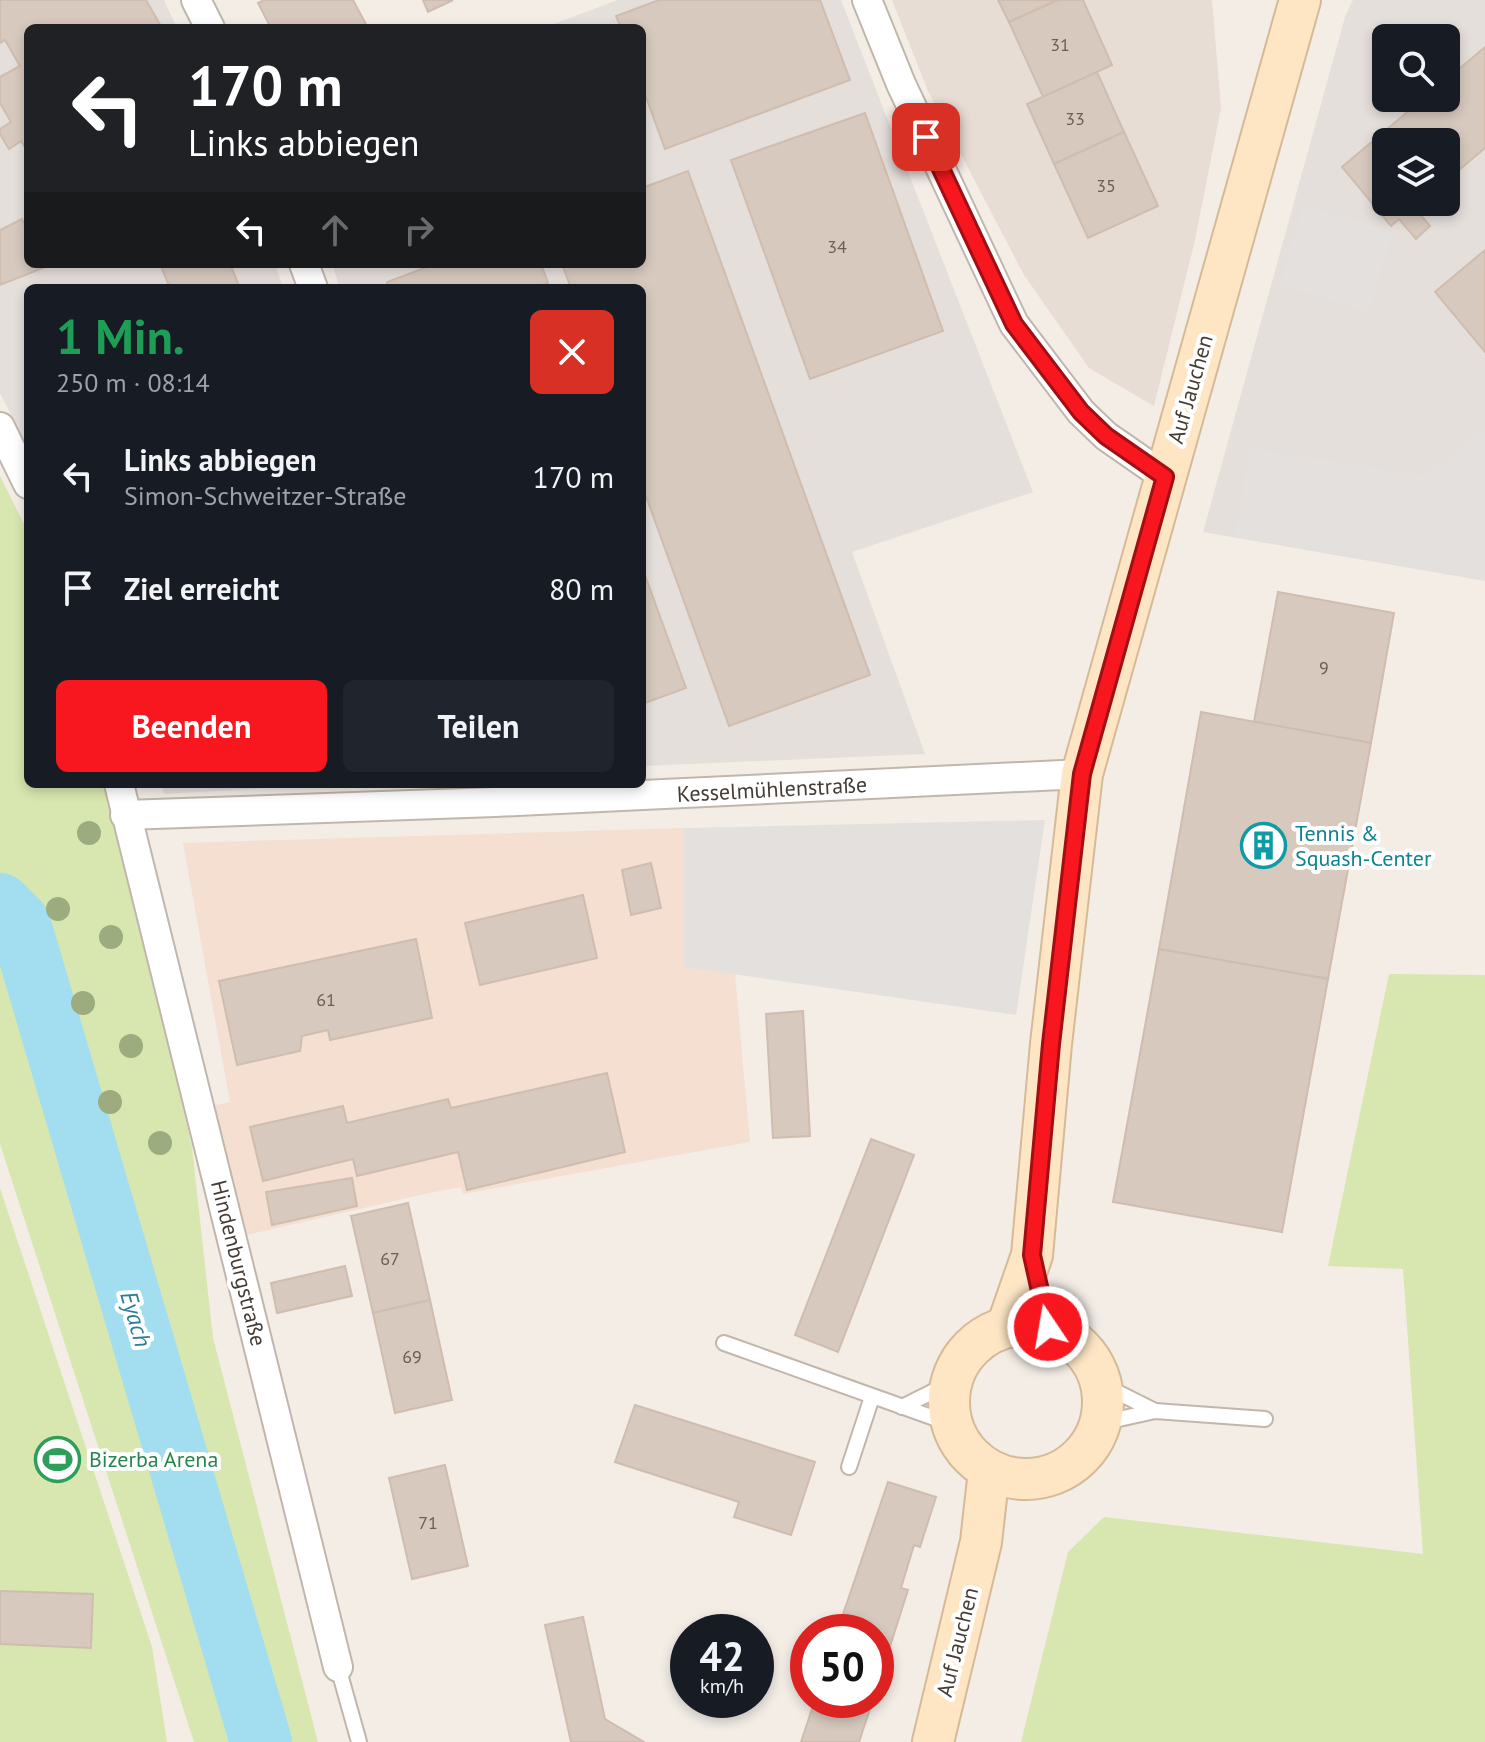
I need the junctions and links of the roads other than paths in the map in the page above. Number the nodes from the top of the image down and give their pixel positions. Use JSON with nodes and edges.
{"nodes":[{"id":1,"x":196,"y":0,"type":"edge"},
{"id":2,"x":867,"y":0,"type":"edge"},
{"id":3,"x":1300,"y":0,"type":"edge"},
{"id":4,"x":208,"y":24,"type":"edge"},
{"id":5,"x":0,"y":427,"type":"edge"},
{"id":6,"x":24,"y":476,"type":"edge"},
{"id":7,"x":1165,"y":477,"type":"junction"},
{"id":8,"x":1082,"y":774,"type":"junction"},
{"id":9,"x":120,"y":788,"type":"edge"},
{"id":10,"x":492,"y":793,"type":"edge"},
{"id":11,"x":125,"y":815,"type":"junction"},
{"id":12,"x":1032,"y":1255,"type":"junction"},
{"id":13,"x":1007,"y":1327,"type":"junction"},
{"id":14,"x":1048,"y":1327,"type":"junction"},
{"id":15,"x":724,"y":1343,"type":"dead end"},
{"id":16,"x":950,"y":1383,"type":"junction"},
{"id":17,"x":1101,"y":1384,"type":"junction"},
{"id":18,"x":872,"y":1397,"type":"junction"},
{"id":19,"x":902,"y":1407,"type":"junction"},
{"id":20,"x":1155,"y":1411,"type":"junction"},
{"id":21,"x":1265,"y":1419,"type":"dead end"},
{"id":22,"x":1101,"y":1423,"type":"junction"},
{"id":23,"x":951,"y":1424,"type":"junction"},
{"id":24,"x":849,"y":1467,"type":"dead end"},
{"id":25,"x":989,"y":1471,"type":"junction"},
{"id":26,"x":1034,"y":1479,"type":"junction"},
{"id":27,"x":981,"y":1542,"type":"junction"},
{"id":28,"x":338,"y":1667,"type":"joint"},
{"id":29,"x":359,"y":1742,"type":"edge"},
{"id":30,"x":933,"y":1742,"type":"edge"}],
"edges":[{"from":1,"to":4,"type":"street"},
{"from":2,"to":7,"type":"street"},
{"from":3,"to":7,"type":"main road","name":"Auf Jauchen"},
{"from":5,"to":6,"type":"street"},
{"from":7,"to":8,"type":"main road","name":"Auf Jauchen"},
{"from":8,"to":10,"type":"street","name":"Kesselmühlenstraße"},
{"from":8,"to":12,"type":"main road","name":"Auf Jauchen"},
{"from":9,"to":11,"type":"street","name":"Hindenburgstraße"},
{"from":10,"to":11,"type":"street","name":"Kesselmühlenstraße"},
{"from":11,"to":28,"type":"street","name":"Hindenburgstraße"},
{"from":12,"to":13,"type":"main road","name":"Auf Jauchen"},
{"from":12,"to":14,"type":"main road","name":"Auf Jauchen"},
{"from":13,"to":14,"type":"main road"},
{"from":13,"to":16,"type":"main road"},
{"from":14,"to":17,"type":"main road"},
{"from":15,"to":18,"type":"lane"},
{"from":16,"to":19,"type":"lane"},
{"from":16,"to":23,"type":"main road"},
{"from":17,"to":20,"type":"lane"},
{"from":17,"to":22,"type":"main road"},
{"from":18,"to":19,"type":"lane"},
{"from":18,"to":24,"type":"lane"},
{"from":19,"to":23,"type":"lane"},
{"from":20,"to":21,"type":"lane"},
{"from":20,"to":22,"type":"lane"},
{"from":22,"to":26,"type":"main road"},
{"from":23,"to":25,"type":"main road"},
{"from":25,"to":26,"type":"main road"},
{"from":25,"to":27,"type":"main road","name":"Auf Jauchen"},
{"from":26,"to":27,"type":"main road","name":"Auf Jauchen"},
{"from":27,"to":30,"type":"main road","name":"Auf Jauchen"},
{"from":28,"to":29,"type":"lane","name":"Hindenburgstraße"}]}
